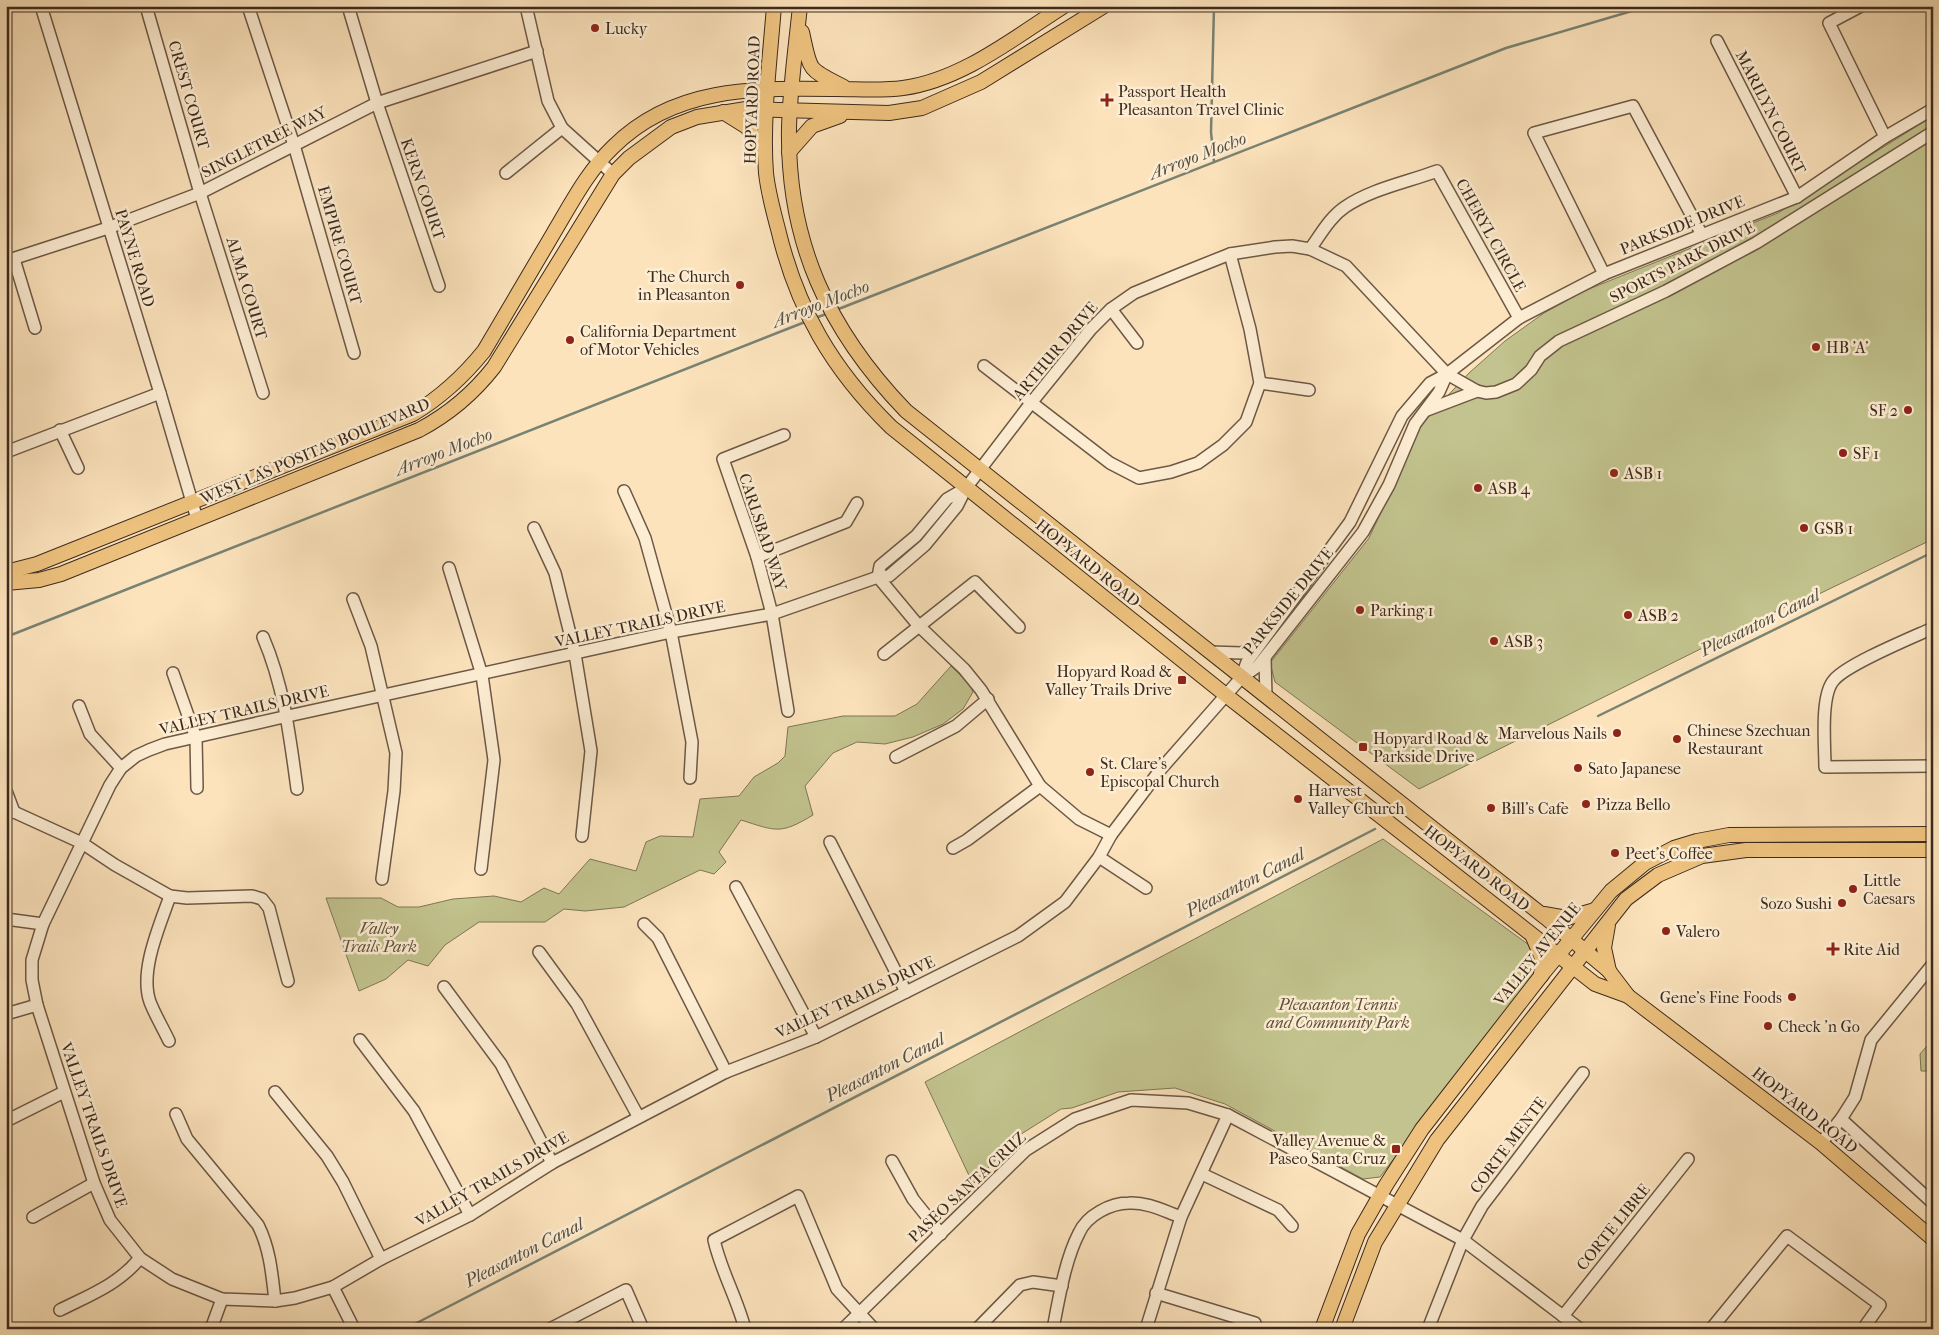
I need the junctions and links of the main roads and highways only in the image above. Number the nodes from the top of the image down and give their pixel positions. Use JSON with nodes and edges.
{"nodes":[{"id":1,"x":774,"y":6,"type":"edge"},
{"id":2,"x":1064,"y":6,"type":"edge"},
{"id":3,"x":1101,"y":7,"type":"edge"},
{"id":4,"x":800,"y":13,"type":"edge"},
{"id":5,"x":768,"y":89,"type":"junction"},
{"id":6,"x":792,"y":89,"type":"junction"},
{"id":7,"x":847,"y":89,"type":"junction"},
{"id":8,"x":768,"y":110,"type":"junction"},
{"id":9,"x":790,"y":110,"type":"junction"},
{"id":10,"x":724,"y":112,"type":"junction"},
{"id":11,"x":850,"y":113,"type":"junction"},
{"id":12,"x":766,"y":152,"type":"junction"},
{"id":13,"x":789,"y":152,"type":"junction"},
{"id":14,"x":6,"y":572,"type":"edge"},
{"id":15,"x":6,"y":583,"type":"edge"},
{"id":16,"x":1933,"y":834,"type":"edge"},
{"id":17,"x":1933,"y":850,"type":"edge"},
{"id":18,"x":1596,"y":910,"type":"junction"},
{"id":19,"x":1540,"y":914,"type":"junction"},
{"id":20,"x":1609,"y":920,"type":"junction"},
{"id":21,"x":1530,"y":932,"type":"junction"},
{"id":22,"x":1572,"y":940,"type":"junction"},
{"id":23,"x":1585,"y":951,"type":"junction"},
{"id":24,"x":1559,"y":955,"type":"junction"},
{"id":25,"x":1572,"y":966,"type":"junction"},
{"id":26,"x":1609,"y":971,"type":"junction"},
{"id":27,"x":1540,"y":976,"type":"junction"},
{"id":28,"x":1595,"y":984,"type":"junction"},
{"id":29,"x":1628,"y":996,"type":"junction"},
{"id":30,"x":1545,"y":1001,"type":"junction"},
{"id":31,"x":1933,"y":1238,"type":"edge"},
{"id":32,"x":1322,"y":1329,"type":"edge"},
{"id":33,"x":1342,"y":1329,"type":"edge"}],
"edges":[{"from":1,"to":5,"type":"main road","name":"HOPYARD ROAD"},
{"from":2,"to":7,"type":"main road","name":"WEST LAS POSITAS BOULEVARD"},
{"from":3,"to":11,"type":"main road","name":"WEST LAS POSITAS BOULEVARD"},
{"from":4,"to":6,"type":"main road","name":"HOPYARD ROAD"},
{"from":4,"to":7,"type":"main road"},
{"from":5,"to":6,"type":"main road","name":"WEST LAS POSITAS BOULEVARD"},
{"from":5,"to":8,"type":"main road","name":"HOPYARD ROAD"},
{"from":5,"to":14,"type":"main road","name":"WEST LAS POSITAS BOULEVARD"},
{"from":6,"to":7,"type":"main road","name":"WEST LAS POSITAS BOULEVARD"},
{"from":6,"to":9,"type":"main road","name":"HOPYARD ROAD"},
{"from":8,"to":9,"type":"main road","name":"WEST LAS POSITAS BOULEVARD"},
{"from":8,"to":10,"type":"main road","name":"WEST LAS POSITAS BOULEVARD"},
{"from":8,"to":12,"type":"main road","name":"HOPYARD ROAD"},
{"from":9,"to":11,"type":"main road","name":"WEST LAS POSITAS BOULEVARD"},
{"from":9,"to":13,"type":"main road","name":"HOPYARD ROAD"},
{"from":10,"to":12,"type":"main road"},
{"from":10,"to":15,"type":"main road","name":"WEST LAS POSITAS BOULEVARD"},
{"from":11,"to":13,"type":"main road"},
{"from":12,"to":21,"type":"main road","name":"HOPYARD ROAD"},
{"from":13,"to":19,"type":"main road","name":"HOPYARD ROAD"},
{"from":16,"to":18,"type":"main road","name":"VALLEY AVENUE"},
{"from":17,"to":20,"type":"main road"},
{"from":18,"to":19,"type":"main road"},
{"from":18,"to":22,"type":"main road","name":"VALLEY AVENUE"},
{"from":19,"to":22,"type":"main road","name":"HOPYARD ROAD"},
{"from":20,"to":23,"type":"main road"},
{"from":20,"to":26,"type":"main road"},
{"from":21,"to":24,"type":"main road","name":"HOPYARD ROAD"},
{"from":21,"to":27,"type":"main road"},
{"from":22,"to":23,"type":"main road","name":"HOPYARD ROAD"},
{"from":22,"to":24,"type":"main road","name":"VALLEY AVENUE"},
{"from":23,"to":25,"type":"main road"},
{"from":23,"to":26,"type":"main road","name":"HOPYARD ROAD"},
{"from":24,"to":25,"type":"main road","name":"HOPYARD ROAD"},
{"from":24,"to":27,"type":"main road","name":"VALLEY AVENUE"},
{"from":25,"to":28,"type":"main road","name":"HOPYARD ROAD"},
{"from":25,"to":30,"type":"main road"},
{"from":26,"to":29,"type":"main road","name":"HOPYARD ROAD"},
{"from":27,"to":32,"type":"main road","name":"VALLEY AVENUE"},
{"from":28,"to":29,"type":"main road","name":"HOPYARD ROAD"},
{"from":28,"to":30,"type":"main road"},
{"from":29,"to":31,"type":"main road","name":"HOPYARD ROAD"},
{"from":30,"to":33,"type":"main road"}]}
